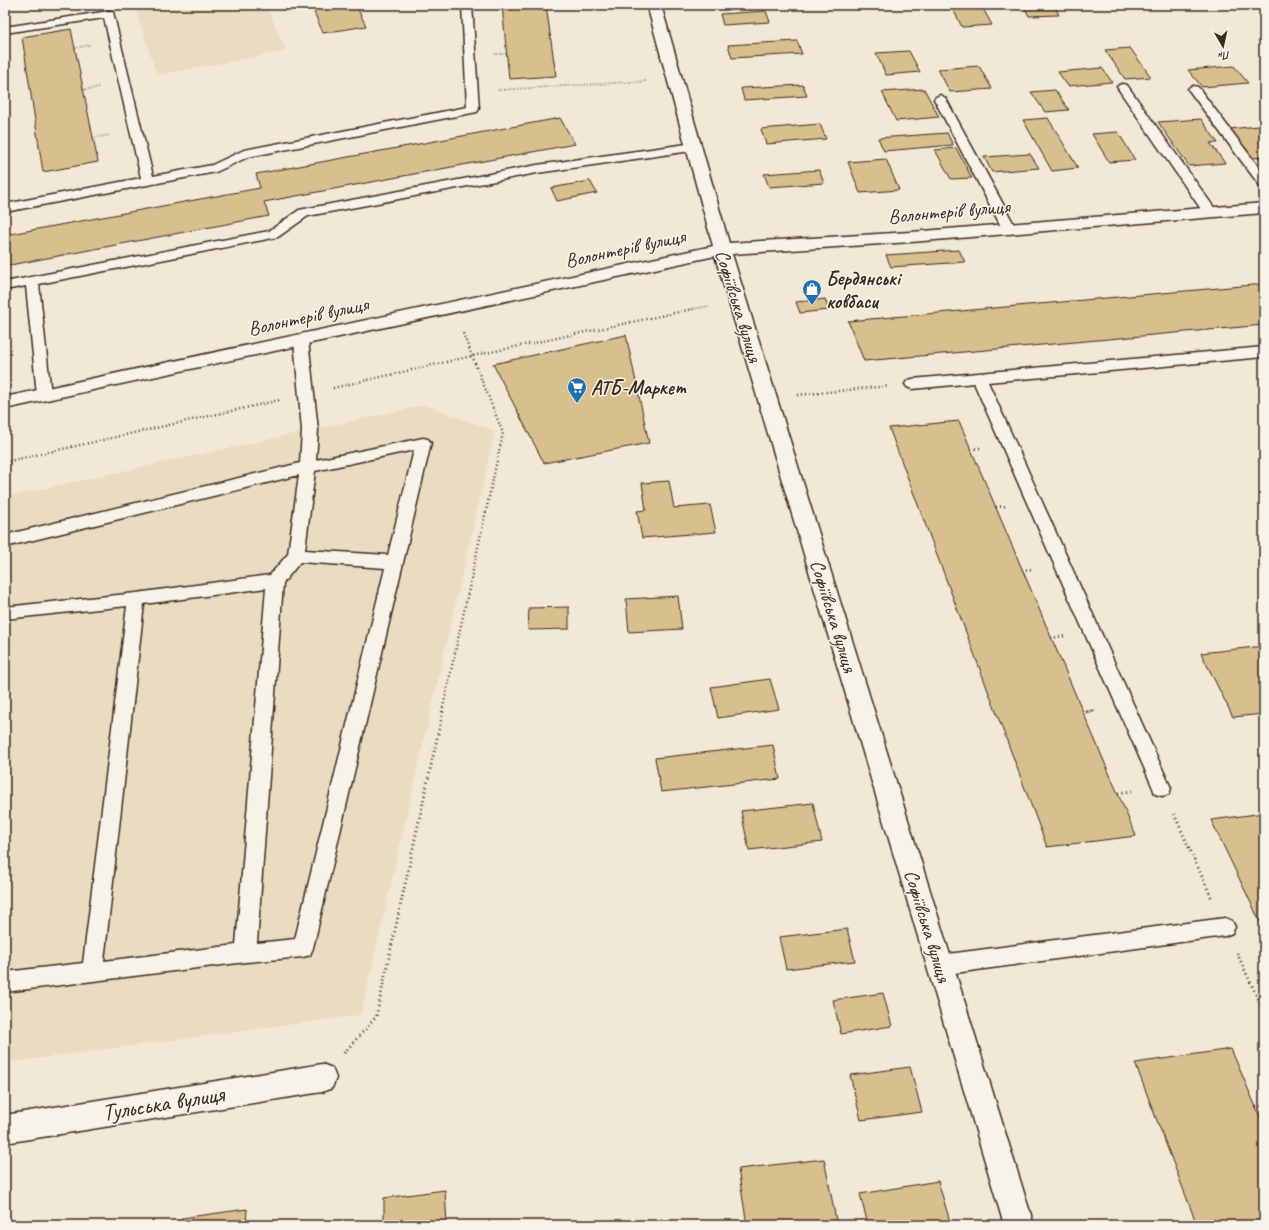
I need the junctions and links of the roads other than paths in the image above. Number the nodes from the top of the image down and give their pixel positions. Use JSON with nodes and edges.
{"nodes":[{"id":1,"x":467,"y":5,"type":"edge"},
{"id":2,"x":654,"y":5,"type":"edge"},
{"id":3,"x":5,"y":30,"type":"edge"},
{"id":4,"x":1123,"y":87,"type":"dead end"},
{"id":5,"x":1194,"y":89,"type":"dead end"},
{"id":6,"x":940,"y":99,"type":"dead end"},
{"id":7,"x":694,"y":147,"type":"junction"},
{"id":8,"x":148,"y":180,"type":"junction"},
{"id":9,"x":1264,"y":183,"type":"edge"},
{"id":10,"x":5,"y":208,"type":"edge"},
{"id":11,"x":1264,"y":208,"type":"edge"},
{"id":12,"x":1210,"y":212,"type":"junction"},
{"id":13,"x":1009,"y":228,"type":"junction"},
{"id":14,"x":722,"y":249,"type":"junction"},
{"id":15,"x":32,"y":280,"type":"junction"},
{"id":16,"x":5,"y":286,"type":"edge"},
{"id":17,"x":301,"y":340,"type":"junction"},
{"id":18,"x":1264,"y":352,"type":"edge"},
{"id":19,"x":979,"y":378,"type":"junction"},
{"id":20,"x":912,"y":384,"type":"road end"},
{"id":21,"x":44,"y":395,"type":"junction"},
{"id":22,"x":5,"y":403,"type":"edge"},
{"id":23,"x":308,"y":467,"type":"junction"},
{"id":24,"x":5,"y":541,"type":"edge"},
{"id":25,"x":296,"y":556,"type":"junction"},
{"id":26,"x":395,"y":562,"type":"junction"},
{"id":27,"x":275,"y":581,"type":"junction"},
{"id":28,"x":136,"y":599,"type":"junction"},
{"id":29,"x":5,"y":613,"type":"edge"},
{"id":30,"x":1162,"y":788,"type":"road end"},
{"id":31,"x":1225,"y":927,"type":"road end"},
{"id":32,"x":246,"y":953,"type":"junction"},
{"id":33,"x":940,"y":965,"type":"junction"},
{"id":34,"x":92,"y":972,"type":"junction"},
{"id":35,"x":5,"y":982,"type":"edge"},
{"id":36,"x":322,"y":1078,"type":"road end"},
{"id":37,"x":5,"y":1129,"type":"edge"},
{"id":38,"x":1019,"y":1225,"type":"edge"}],
"edges":[{"from":1,"to":8,"type":"lane"},
{"from":2,"to":7,"type":"street","name":"Софіївська вулиця"},
{"from":3,"to":8,"type":"lane"},
{"from":4,"to":12,"type":"lane"},
{"from":5,"to":9,"type":"lane"},
{"from":6,"to":13,"type":"lane"},
{"from":7,"to":14,"type":"street","name":"Софіївська вулиця"},
{"from":7,"to":15,"type":"lane"},
{"from":8,"to":10,"type":"lane"},
{"from":11,"to":12,"type":"street","name":"Волонтерів вулиця"},
{"from":12,"to":13,"type":"street","name":"Волонтерів вулиця"},
{"from":13,"to":14,"type":"street","name":"Волонтерів вулиця"},
{"from":14,"to":17,"type":"street","name":"Волонтерів вулиця"},
{"from":14,"to":33,"type":"street","name":"Софіївська вулиця"},
{"from":15,"to":16,"type":"lane"},
{"from":15,"to":21,"type":"lane"},
{"from":17,"to":21,"type":"street","name":"Волонтерів вулиця"},
{"from":17,"to":23,"type":"lane"},
{"from":18,"to":19,"type":"lane"},
{"from":19,"to":20,"type":"lane"},
{"from":19,"to":30,"type":"lane"},
{"from":21,"to":22,"type":"street","name":"Волонтерів вулиця"},
{"from":23,"to":24,"type":"lane"},
{"from":23,"to":25,"type":"lane"},
{"from":23,"to":26,"type":"lane"},
{"from":25,"to":26,"type":"lane"},
{"from":25,"to":27,"type":"lane"},
{"from":26,"to":32,"type":"lane"},
{"from":27,"to":28,"type":"lane"},
{"from":27,"to":32,"type":"lane"},
{"from":28,"to":29,"type":"lane"},
{"from":28,"to":34,"type":"lane"},
{"from":31,"to":33,"type":"lane"},
{"from":32,"to":34,"type":"lane"},
{"from":33,"to":38,"type":"street","name":"Софіївська вулиця"},
{"from":34,"to":35,"type":"lane"},
{"from":36,"to":37,"type":"street","name":"Тульська вулиця"}]}
